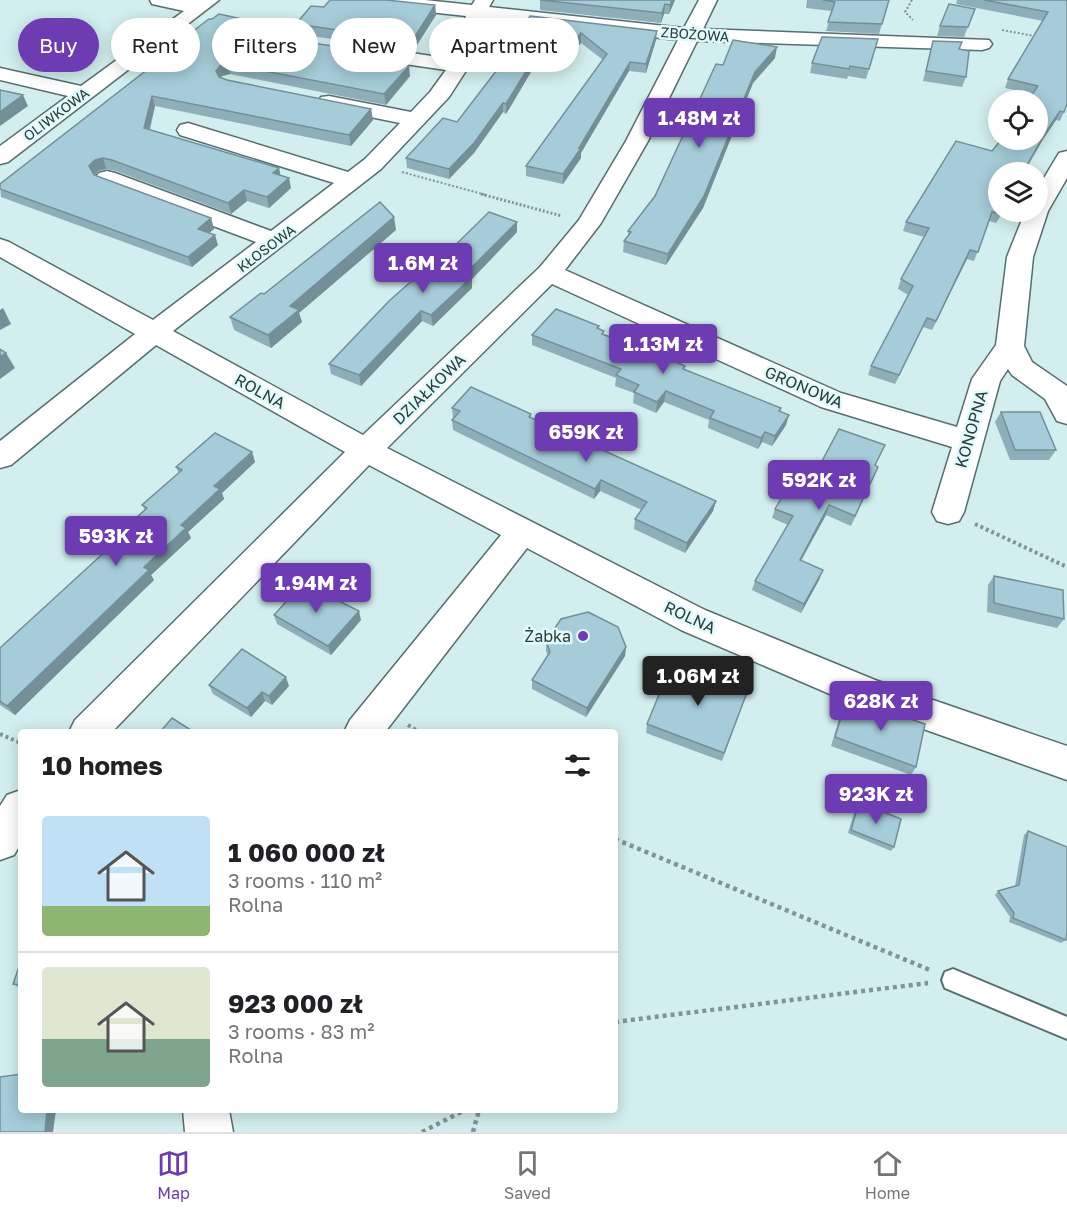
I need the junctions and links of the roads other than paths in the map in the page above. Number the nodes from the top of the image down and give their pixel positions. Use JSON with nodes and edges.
{"nodes":[{"id":1,"x":159,"y":0,"type":"edge"},
{"id":2,"x":373,"y":0,"type":"edge"},
{"id":3,"x":708,"y":0,"type":"edge"},
{"id":4,"x":204,"y":4,"type":"edge"},
{"id":5,"x":480,"y":6,"type":"edge"},
{"id":6,"x":691,"y":35,"type":"junction"},
{"id":7,"x":982,"y":44,"type":"road end"},
{"id":8,"x":455,"y":72,"type":"edge"},
{"id":9,"x":0,"y":74,"type":"edge"},
{"id":10,"x":83,"y":93,"type":"junction"},
{"id":11,"x":312,"y":99,"type":"edge"},
{"id":12,"x":417,"y":120,"type":"junction"},
{"id":13,"x":188,"y":130,"type":"dead end"},
{"id":14,"x":0,"y":157,"type":"edge"},
{"id":15,"x":1067,"y":158,"type":"edge"},
{"id":16,"x":107,"y":178,"type":"edge"},
{"id":17,"x":352,"y":181,"type":"junction"},
{"id":18,"x":1048,"y":191,"type":"edge"},
{"id":19,"x":1033,"y":222,"type":"edge"},
{"id":20,"x":276,"y":241,"type":"junction"},
{"id":21,"x":0,"y":247,"type":"edge"},
{"id":22,"x":549,"y":273,"type":"junction"},
{"id":23,"x":155,"y":332,"type":"junction"},
{"id":24,"x":1010,"y":346,"type":"junction"},
{"id":25,"x":1067,"y":414,"type":"edge"},
{"id":26,"x":967,"y":441,"type":"junction"},
{"id":27,"x":366,"y":450,"type":"junction"},
{"id":28,"x":0,"y":457,"type":"edge"},
{"id":29,"x":948,"y":512,"type":"road end"},
{"id":30,"x":522,"y":531,"type":"junction"},
{"id":31,"x":91,"y":729,"type":"edge"},
{"id":32,"x":365,"y":729,"type":"edge"},
{"id":33,"x":1067,"y":763,"type":"edge"},
{"id":34,"x":18,"y":813,"type":"edge"},
{"id":35,"x":0,"y":841,"type":"edge"},
{"id":36,"x":953,"y":980,"type":"road end"},
{"id":37,"x":1067,"y":1028,"type":"edge"},
{"id":38,"x":206,"y":1113,"type":"edge"},
{"id":39,"x":209,"y":1132,"type":"edge"}],
"edges":[{"from":1,"to":4,"type":"street","name":"OLIWKOWA"},
{"from":2,"to":5,"type":"street","name":"ZBOŻOWA"},
{"from":3,"to":6,"type":"street","name":"DZIAŁKOWA"},
{"from":4,"to":10,"type":"street","name":"OLIWKOWA"},
{"from":5,"to":6,"type":"street","name":"ZBOŻOWA"},
{"from":6,"to":7,"type":"street","name":"ZBOŻOWA"},
{"from":6,"to":22,"type":"street","name":"DZIAŁKOWA"},
{"from":8,"to":12,"type":"street","name":"KŁOSOWA"},
{"from":9,"to":10,"type":"street"},
{"from":10,"to":14,"type":"street","name":"OLIWKOWA"},
{"from":11,"to":12,"type":"street"},
{"from":12,"to":17,"type":"street","name":"KŁOSOWA"},
{"from":13,"to":17,"type":"street"},
{"from":15,"to":18,"type":"street","name":"KONOPNA"},
{"from":16,"to":20,"type":"street"},
{"from":17,"to":20,"type":"street","name":"KŁOSOWA"},
{"from":19,"to":24,"type":"street","name":"KONOPNA"},
{"from":20,"to":23,"type":"street","name":"KŁOSOWA"},
{"from":21,"to":23,"type":"street","name":"ROLNA"},
{"from":22,"to":26,"type":"street","name":"GRONOWA"},
{"from":22,"to":27,"type":"street","name":"DZIAŁKOWA"},
{"from":23,"to":27,"type":"street","name":"ROLNA"},
{"from":23,"to":28,"type":"street","name":"KŁOSOWA"},
{"from":24,"to":25,"type":"street"},
{"from":24,"to":26,"type":"street","name":"KONOPNA"},
{"from":26,"to":29,"type":"street","name":"KONOPNA"},
{"from":27,"to":30,"type":"street","name":"ROLNA"},
{"from":27,"to":31,"type":"street","name":"DZIAŁKOWA"},
{"from":30,"to":32,"type":"street"},
{"from":30,"to":33,"type":"street","name":"ROLNA"},
{"from":34,"to":35,"type":"street"},
{"from":36,"to":37,"type":"lane"},
{"from":38,"to":39,"type":"street"}]}
